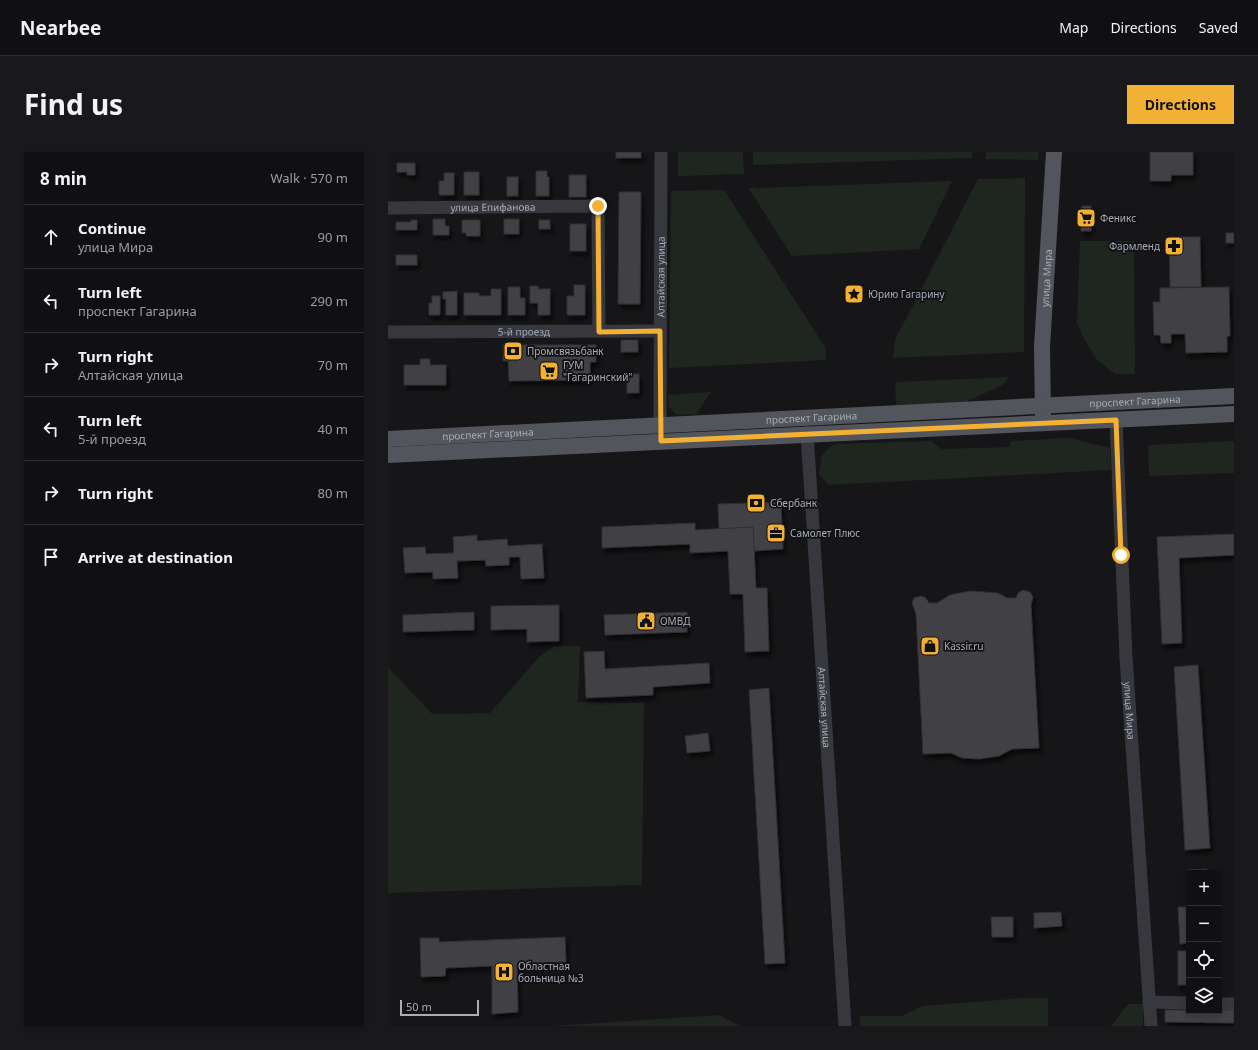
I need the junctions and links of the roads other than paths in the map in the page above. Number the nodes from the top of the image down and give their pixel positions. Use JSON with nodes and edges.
{"nodes":[{"id":1,"x":661,"y":152,"type":"edge"},
{"id":2,"x":1054,"y":152,"type":"edge"},
{"id":3,"x":388,"y":208,"type":"edge"},
{"id":4,"x":660,"y":331,"type":"junction"},
{"id":5,"x":388,"y":332,"type":"edge"},
{"id":6,"x":599,"y":332,"type":"junction"},
{"id":7,"x":1234,"y":396,"type":"edge"},
{"id":8,"x":1043,"y":405,"type":"junction"},
{"id":9,"x":1234,"y":414,"type":"edge"},
{"id":10,"x":806,"y":417,"type":"junction"},
{"id":11,"x":1116,"y":420,"type":"junction"},
{"id":12,"x":1043,"y":423,"type":"junction"},
{"id":13,"x":660,"y":433,"type":"junction"},
{"id":14,"x":807,"y":433,"type":"junction"},
{"id":15,"x":388,"y":439,"type":"edge"},
{"id":16,"x":388,"y":455,"type":"edge"},
{"id":17,"x":1149,"y":1002,"type":"junction"},
{"id":18,"x":1186,"y":1003,"type":"edge"},
{"id":19,"x":1222,"y":1004,"type":"edge"},
{"id":20,"x":1234,"y":1004,"type":"edge"},
{"id":21,"x":844,"y":1026,"type":"edge"},
{"id":22,"x":1150,"y":1026,"type":"edge"}],
"edges":[{"from":1,"to":4,"type":"street","name":"Алтайская улица"},
{"from":2,"to":8,"type":"main road","name":"улица Мира"},
{"from":3,"to":6,"type":"street","name":"улица Епифанова"},
{"from":4,"to":6,"type":"street","name":"5-й проезд"},
{"from":4,"to":13,"type":"street","name":"Алтайская улица"},
{"from":5,"to":6,"type":"street","name":"5-й проезд"},
{"from":7,"to":8,"type":"main road","name":"проспект Гагарина"},
{"from":8,"to":10,"type":"main road","name":"проспект Гагарина"},
{"from":8,"to":12,"type":"main road","name":"улица Мира"},
{"from":9,"to":11,"type":"main road","name":"проспект Гагарина"},
{"from":10,"to":13,"type":"main road","name":"проспект Гагарина"},
{"from":10,"to":14,"type":"main road","name":"Алтайская улица"},
{"from":11,"to":12,"type":"main road","name":"проспект Гагарина"},
{"from":11,"to":17,"type":"street","name":"улица Мира"},
{"from":12,"to":14,"type":"main road","name":"проспект Гагарина"},
{"from":13,"to":14,"type":"main road","name":"проспект Гагарина"},
{"from":13,"to":15,"type":"main road","name":"проспект Гагарина"},
{"from":13,"to":16,"type":"main road","name":"проспект Гагарина"},
{"from":14,"to":21,"type":"street","name":"Алтайская улица"},
{"from":17,"to":18,"type":"street"},
{"from":17,"to":22,"type":"street","name":"улица Мира"},
{"from":19,"to":20,"type":"street"}]}
